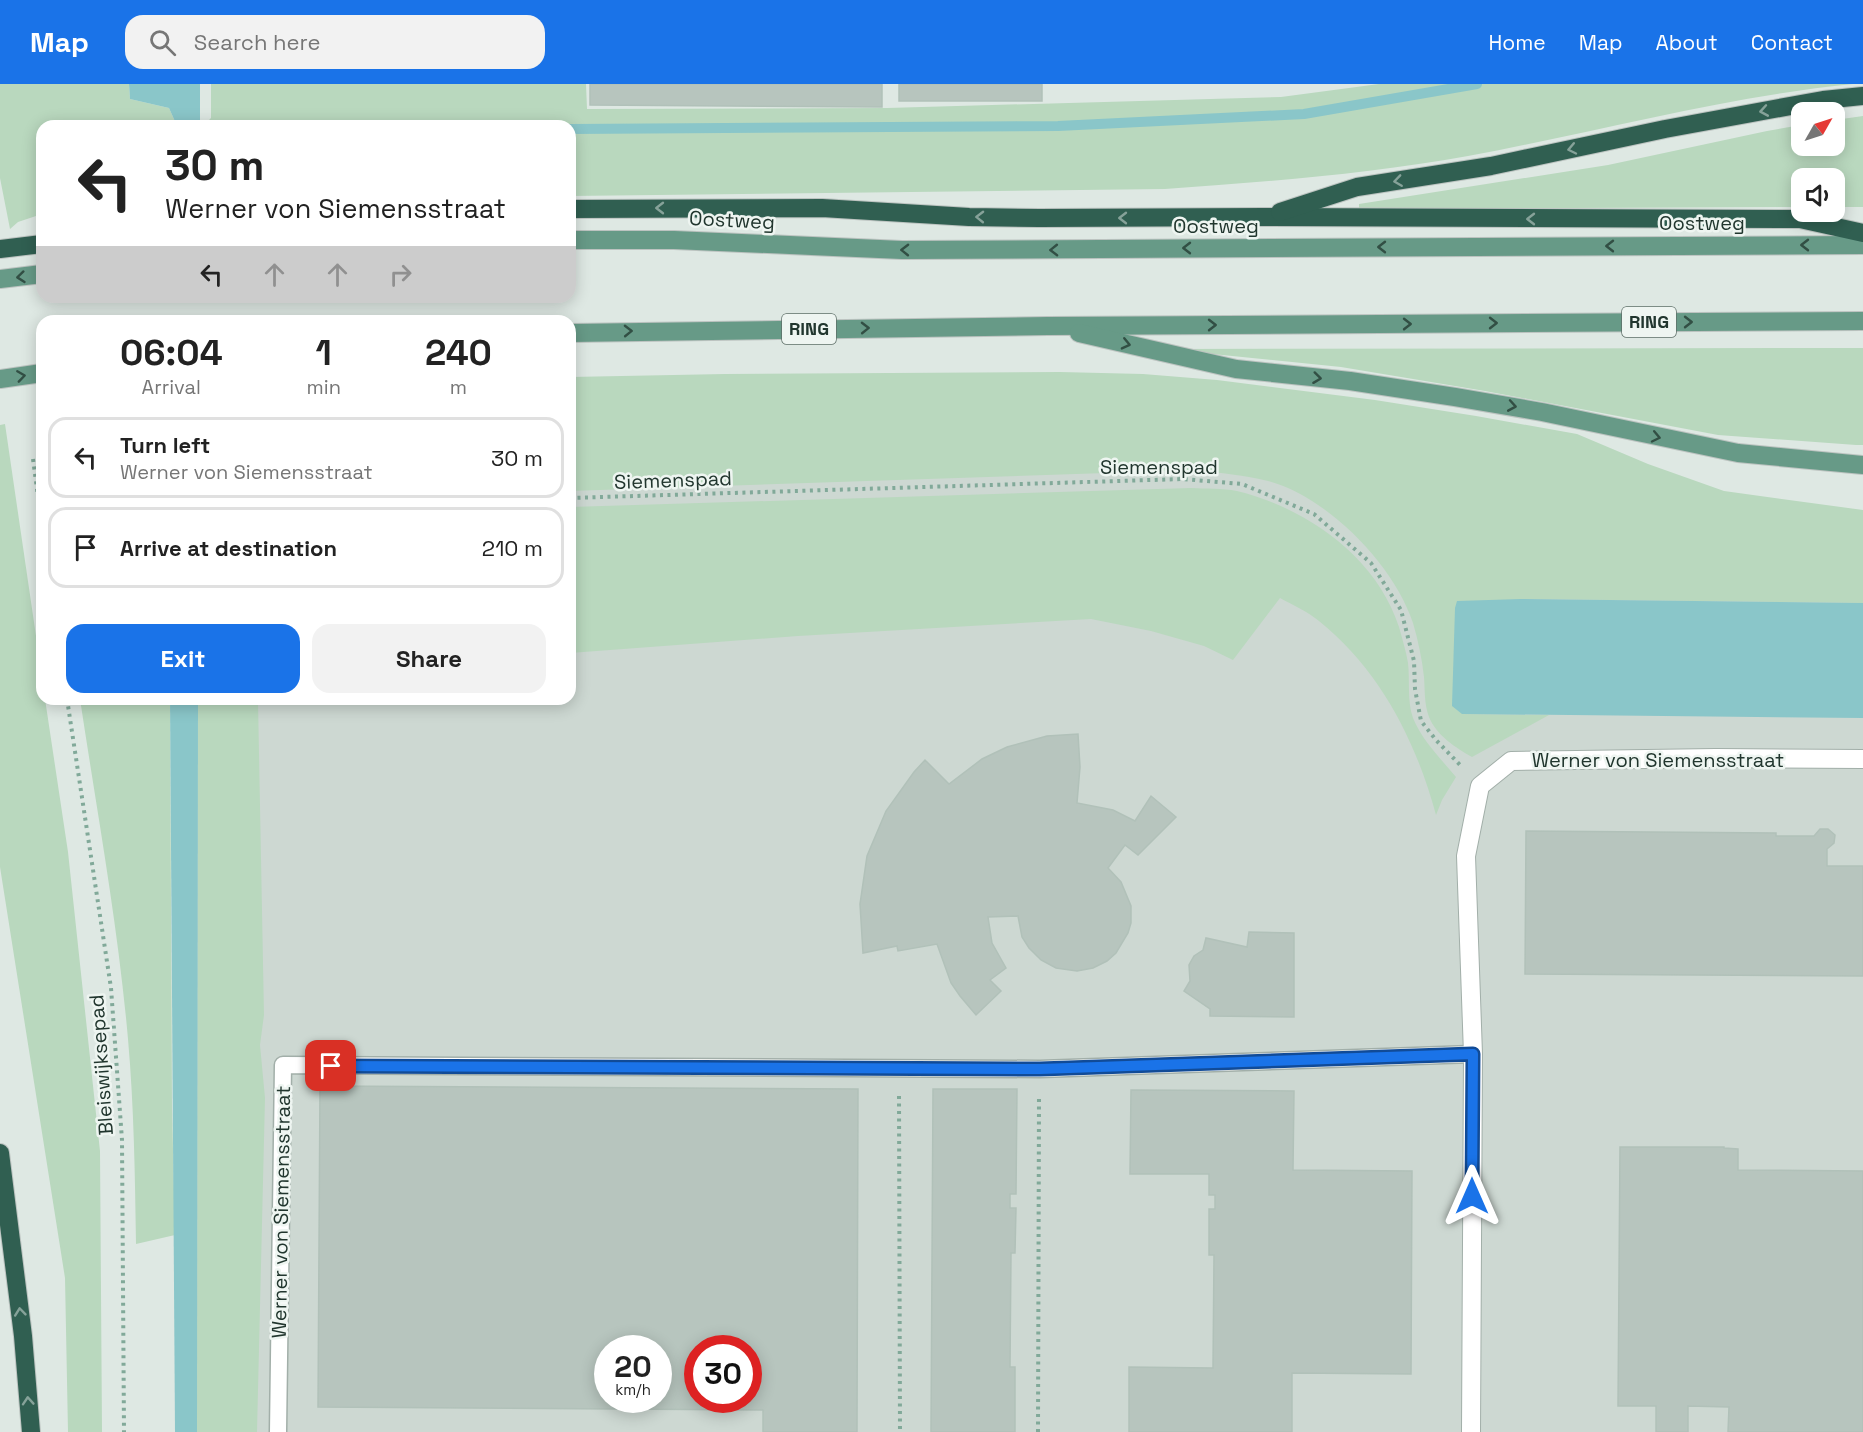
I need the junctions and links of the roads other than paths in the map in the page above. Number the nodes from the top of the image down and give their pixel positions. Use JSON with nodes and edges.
{"nodes":[{"id":1,"x":1863,"y":96,"type":"edge"},
{"id":2,"x":576,"y":209,"type":"edge"},
{"id":3,"x":1265,"y":217,"type":"junction"},
{"id":4,"x":1863,"y":233,"type":"edge"},
{"id":5,"x":576,"y":240,"type":"edge"},
{"id":6,"x":36,"y":245,"type":"edge"},
{"id":7,"x":1863,"y":245,"type":"edge"},
{"id":8,"x":0,"y":249,"type":"edge"},
{"id":9,"x":36,"y":275,"type":"edge"},
{"id":10,"x":0,"y":279,"type":"edge"},
{"id":11,"x":1863,"y":321,"type":"edge"},
{"id":12,"x":1048,"y":326,"type":"junction"},
{"id":13,"x":576,"y":333,"type":"edge"},
{"id":14,"x":36,"y":374,"type":"edge"},
{"id":15,"x":0,"y":379,"type":"edge"},
{"id":16,"x":1863,"y":465,"type":"edge"},
{"id":17,"x":1863,"y":759,"type":"edge"},
{"id":18,"x":1473,"y":1054,"type":"junction"},
{"id":19,"x":0,"y":1153,"type":"edge"},
{"id":20,"x":31,"y":1432,"type":"edge"},
{"id":21,"x":278,"y":1432,"type":"edge"},
{"id":22,"x":1471,"y":1432,"type":"edge"}],
"edges":[{"from":1,"to":3,"type":"highway","one_way":true},
{"from":3,"to":2,"type":"highway","one_way":true},
{"from":4,"to":3,"type":"highway","one_way":true},
{"from":7,"to":5,"type":"main road","name":"Oostweg","one_way":true},
{"from":6,"to":8,"type":"highway"},
{"from":9,"to":10,"type":"main road","one_way":true},
{"from":12,"to":11,"type":"main road","number":"RING","one_way":true},
{"from":13,"to":12,"type":"main road","number":"RING","one_way":true},
{"from":12,"to":16,"type":"main road","one_way":true},
{"from":15,"to":14,"type":"main road","one_way":true},
{"from":17,"to":18,"type":"street","name":"Werner von Siemensstraat"},
{"from":18,"to":21,"type":"lane","name":"Werner von Siemensstraat"},
{"from":18,"to":22,"type":"street"},
{"from":20,"to":19,"type":"highway","one_way":true}]}
